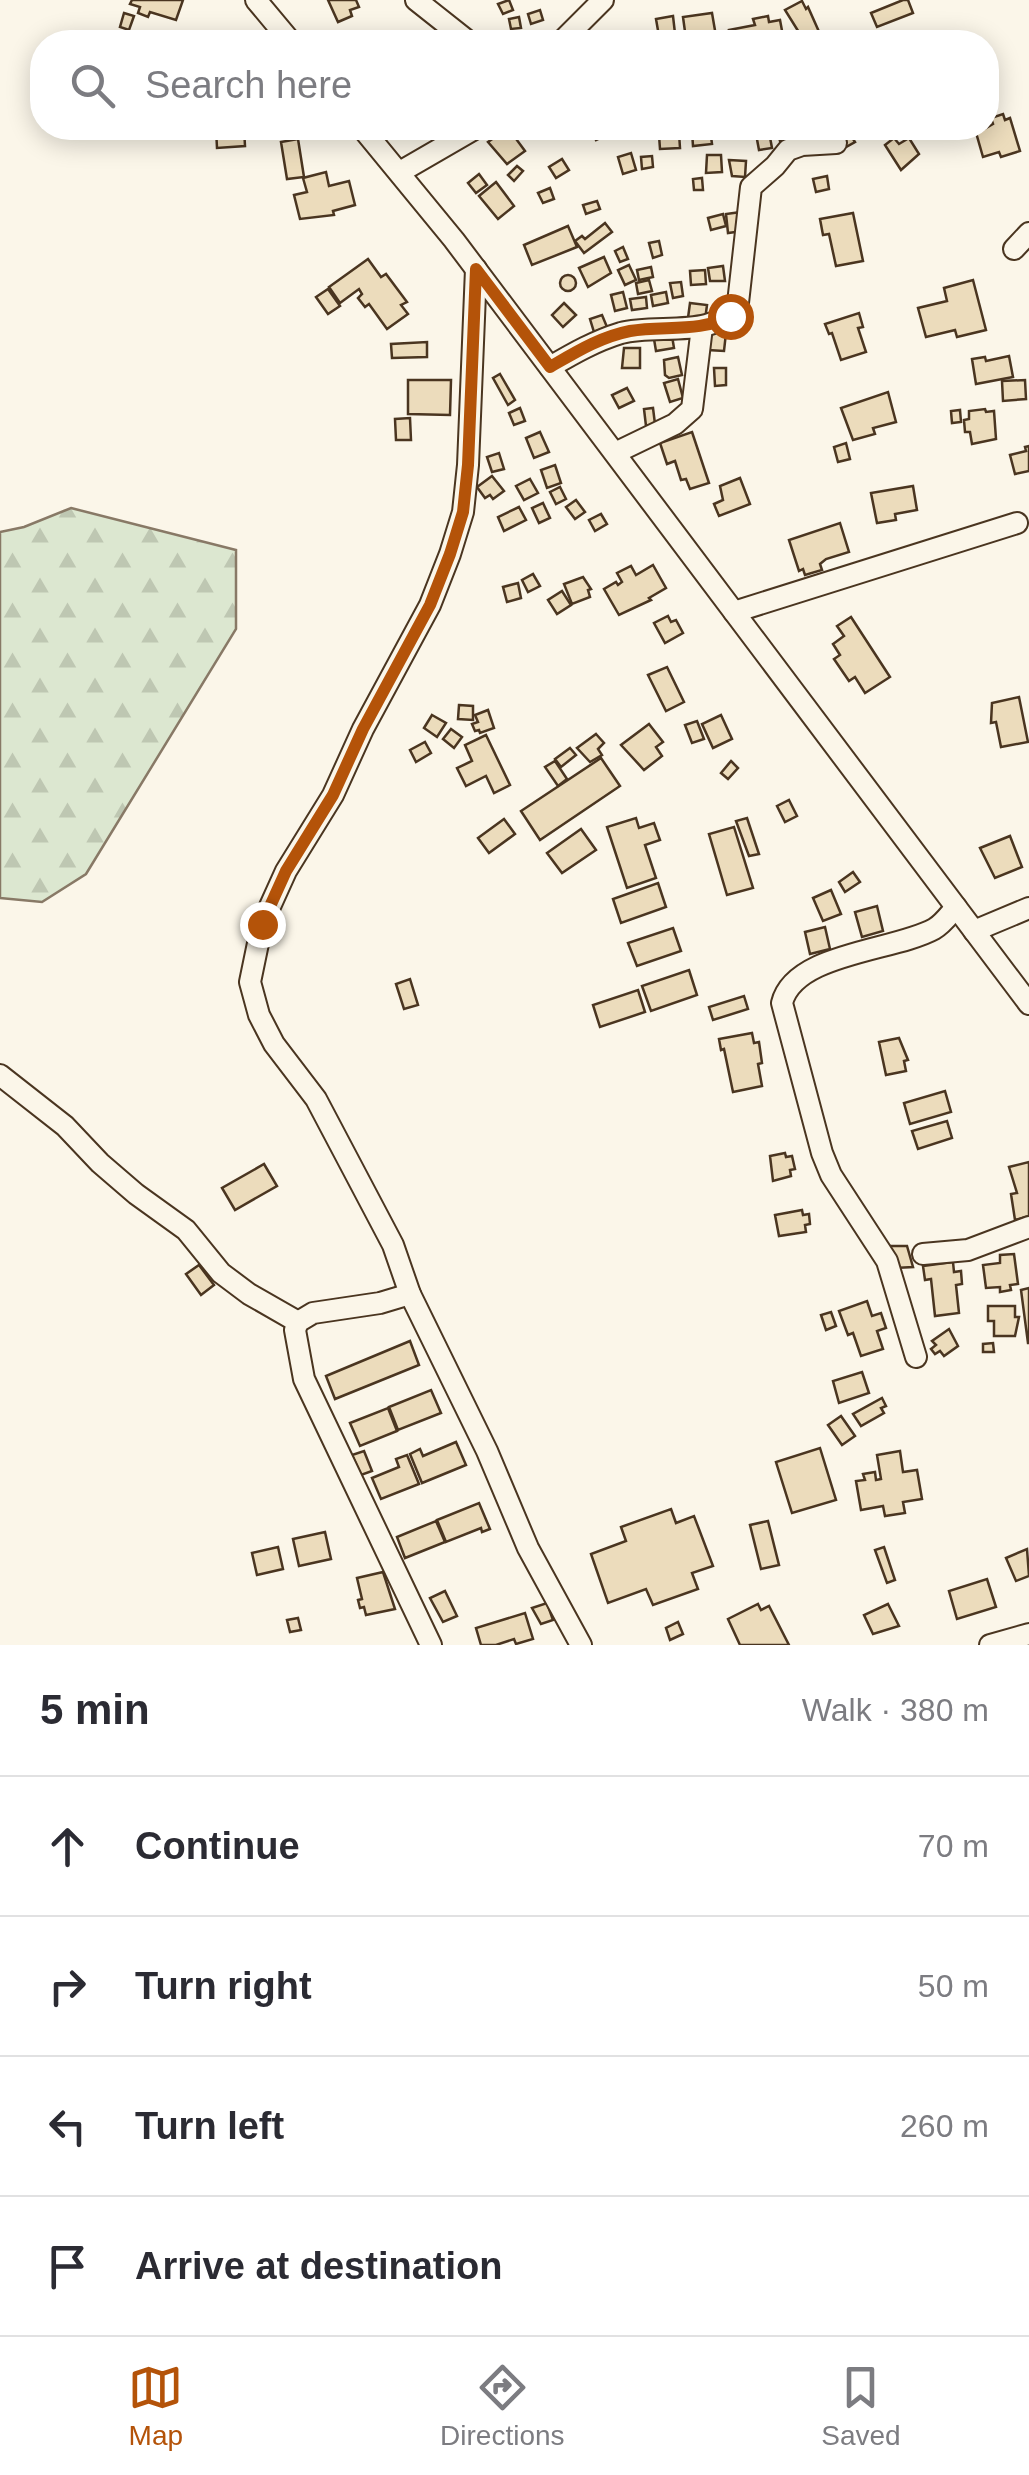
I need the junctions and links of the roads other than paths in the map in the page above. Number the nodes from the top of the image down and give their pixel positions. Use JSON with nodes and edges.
{"nodes":[{"id":1,"x":256,"y":0,"type":"edge"},
{"id":2,"x":416,"y":0,"type":"edge"},
{"id":3,"x":603,"y":0,"type":"edge"},
{"id":4,"x":282,"y":30,"type":"edge"},
{"id":5,"x":455,"y":30,"type":"edge"},
{"id":6,"x":573,"y":30,"type":"edge"},
{"id":7,"x":372,"y":140,"type":"edge"},
{"id":8,"x":455,"y":140,"type":"edge"},
{"id":9,"x":836,"y":143,"type":"dead end"},
{"id":10,"x":400,"y":172,"type":"junction"},
{"id":11,"x":1029,"y":233,"type":"edge"},
{"id":12,"x":1014,"y":250,"type":"dead end"},
{"id":13,"x":476,"y":269,"type":"junction"},
{"id":14,"x":702,"y":326,"type":"junction"},
{"id":15,"x":550,"y":367,"type":"junction"},
{"id":16,"x":614,"y":453,"type":"junction"},
{"id":17,"x":1017,"y":523,"type":"dead end"},
{"id":18,"x":734,"y":612,"type":"junction"},
{"id":19,"x":956,"y":907,"type":"junction"},
{"id":20,"x":1029,"y":908,"type":"edge"},
{"id":21,"x":974,"y":930,"type":"junction"},
{"id":22,"x":1029,"y":1004,"type":"edge"},
{"id":23,"x":0,"y":1075,"type":"edge"},
{"id":24,"x":1029,"y":1226,"type":"edge"},
{"id":25,"x":923,"y":1254,"type":"dead end"},
{"id":26,"x":410,"y":1294,"type":"junction"},
{"id":27,"x":298,"y":1322,"type":"junction"},
{"id":28,"x":916,"y":1357,"type":"dead end"},
{"id":29,"x":1029,"y":1634,"type":"edge"},
{"id":30,"x":431,"y":1645,"type":"edge"},
{"id":31,"x":581,"y":1645,"type":"edge"},
{"id":32,"x":990,"y":1645,"type":"edge"}],
"edges":[{"from":1,"to":4,"type":"street"},
{"from":2,"to":5,"type":"street"},
{"from":3,"to":6,"type":"street"},
{"from":7,"to":10,"type":"street"},
{"from":8,"to":10,"type":"street"},
{"from":9,"to":14,"type":"street"},
{"from":10,"to":13,"type":"street"},
{"from":11,"to":12,"type":"street"},
{"from":13,"to":15,"type":"street"},
{"from":13,"to":26,"type":"street"},
{"from":14,"to":15,"type":"street"},
{"from":14,"to":16,"type":"street"},
{"from":15,"to":16,"type":"street"},
{"from":16,"to":18,"type":"street"},
{"from":17,"to":18,"type":"street"},
{"from":18,"to":19,"type":"street"},
{"from":19,"to":21,"type":"street"},
{"from":19,"to":28,"type":"street"},
{"from":20,"to":21,"type":"street"},
{"from":21,"to":22,"type":"street"},
{"from":23,"to":27,"type":"street"},
{"from":24,"to":25,"type":"street"},
{"from":26,"to":27,"type":"street"},
{"from":26,"to":31,"type":"street"},
{"from":27,"to":30,"type":"street"},
{"from":29,"to":32,"type":"street"}]}
